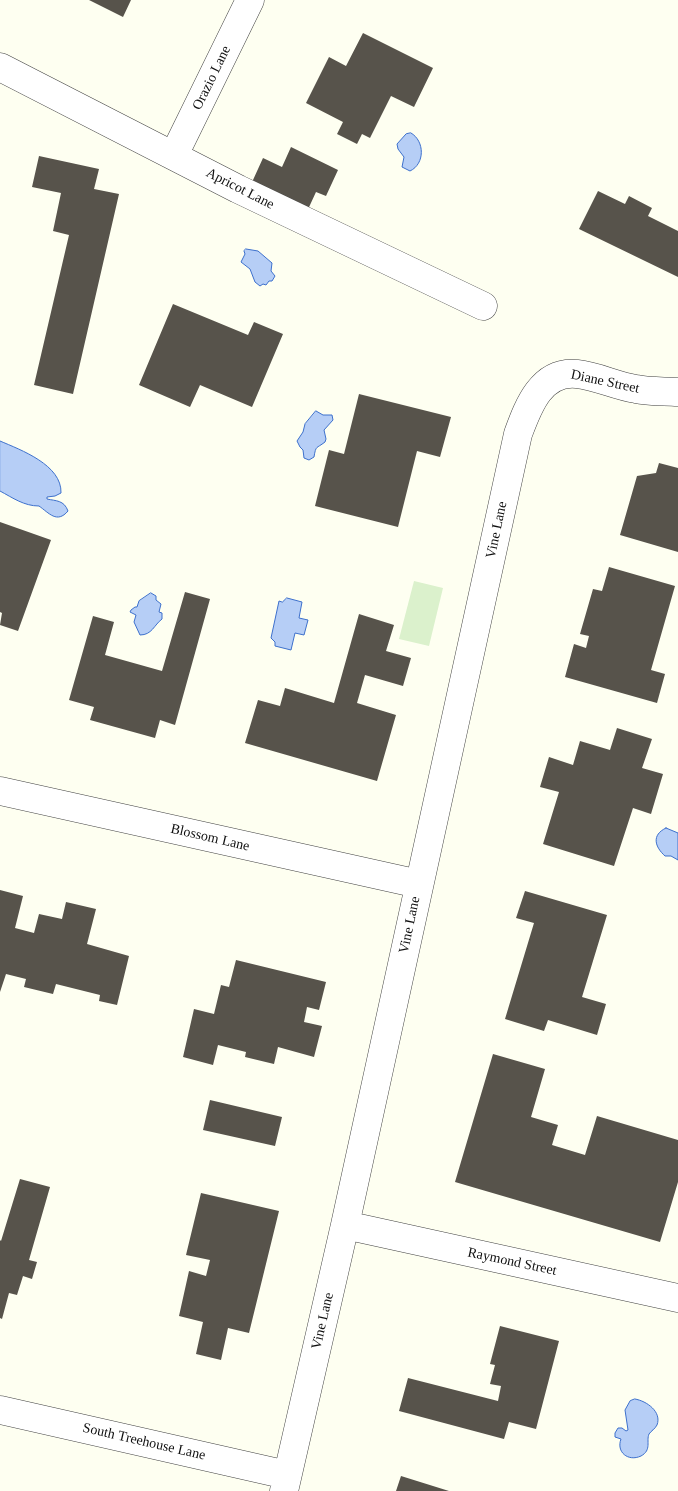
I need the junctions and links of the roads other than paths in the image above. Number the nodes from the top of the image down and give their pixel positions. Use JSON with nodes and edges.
{"nodes":[{"id":1,"x":250,"y":0,"type":"edge"},
{"id":2,"x":0,"y":67,"type":"edge"},
{"id":3,"x":174,"y":155,"type":"junction"},
{"id":4,"x":483,"y":306,"type":"dead end"},
{"id":5,"x":561,"y":373,"type":"joint"},
{"id":6,"x":678,"y":392,"type":"edge"},
{"id":7,"x":0,"y":791,"type":"edge"},
{"id":8,"x":419,"y":884,"type":"junction"},
{"id":9,"x":345,"y":1225,"type":"junction"},
{"id":10,"x":678,"y":1298,"type":"edge"},
{"id":11,"x":0,"y":1410,"type":"edge"},
{"id":12,"x":286,"y":1483,"type":"edge"}],
"edges":[{"from":1,"to":3,"type":"street","name":"Orazio Lane"},
{"from":2,"to":3,"type":"street","name":"Apricot Lane"},
{"from":3,"to":4,"type":"street","name":"Apricot Lane"},
{"from":5,"to":6,"type":"street","name":"Diane Street"},
{"from":5,"to":8,"type":"street","name":"Vine Lane"},
{"from":7,"to":8,"type":"street","name":"Blossom Lane"},
{"from":8,"to":9,"type":"street","name":"Vine Lane"},
{"from":9,"to":10,"type":"street","name":"Raymond Street"},
{"from":9,"to":12,"type":"street","name":"Vine Lane"},
{"from":11,"to":12,"type":"street","name":"South Treehouse Lane"}]}
